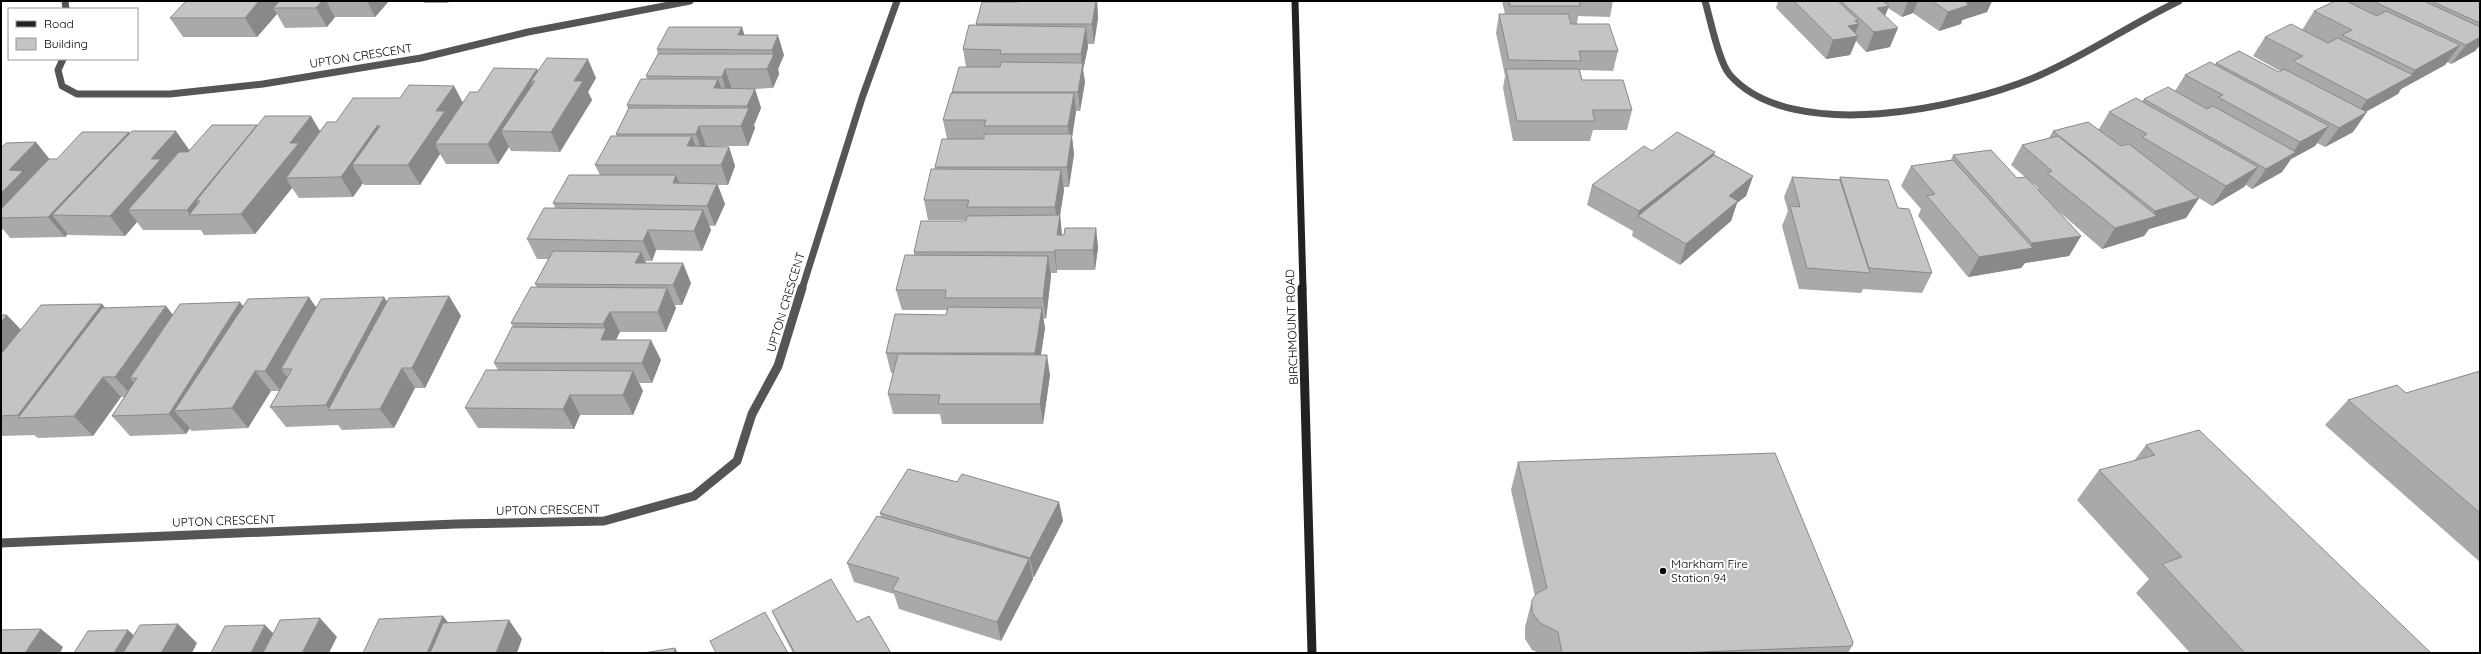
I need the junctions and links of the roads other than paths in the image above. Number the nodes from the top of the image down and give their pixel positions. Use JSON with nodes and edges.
{"nodes":[{"id":1,"x":690,"y":1,"type":"edge"},
{"id":2,"x":897,"y":1,"type":"edge"},
{"id":3,"x":1294,"y":1,"type":"edge"},
{"id":4,"x":1704,"y":1,"type":"edge"},
{"id":5,"x":2179,"y":1,"type":"edge"},
{"id":6,"x":63,"y":60,"type":"edge"},
{"id":7,"x":1,"y":543,"type":"edge"},
{"id":8,"x":1312,"y":653,"type":"edge"}],
"edges":[{"from":1,"to":6,"type":"street","name":"UPTON CRESCENT"},
{"from":2,"to":7,"type":"street","name":"UPTON CRESCENT"},
{"from":3,"to":8,"type":"main road","name":"BIRCHMOUNT ROAD"},
{"from":4,"to":5,"type":"street"}]}
